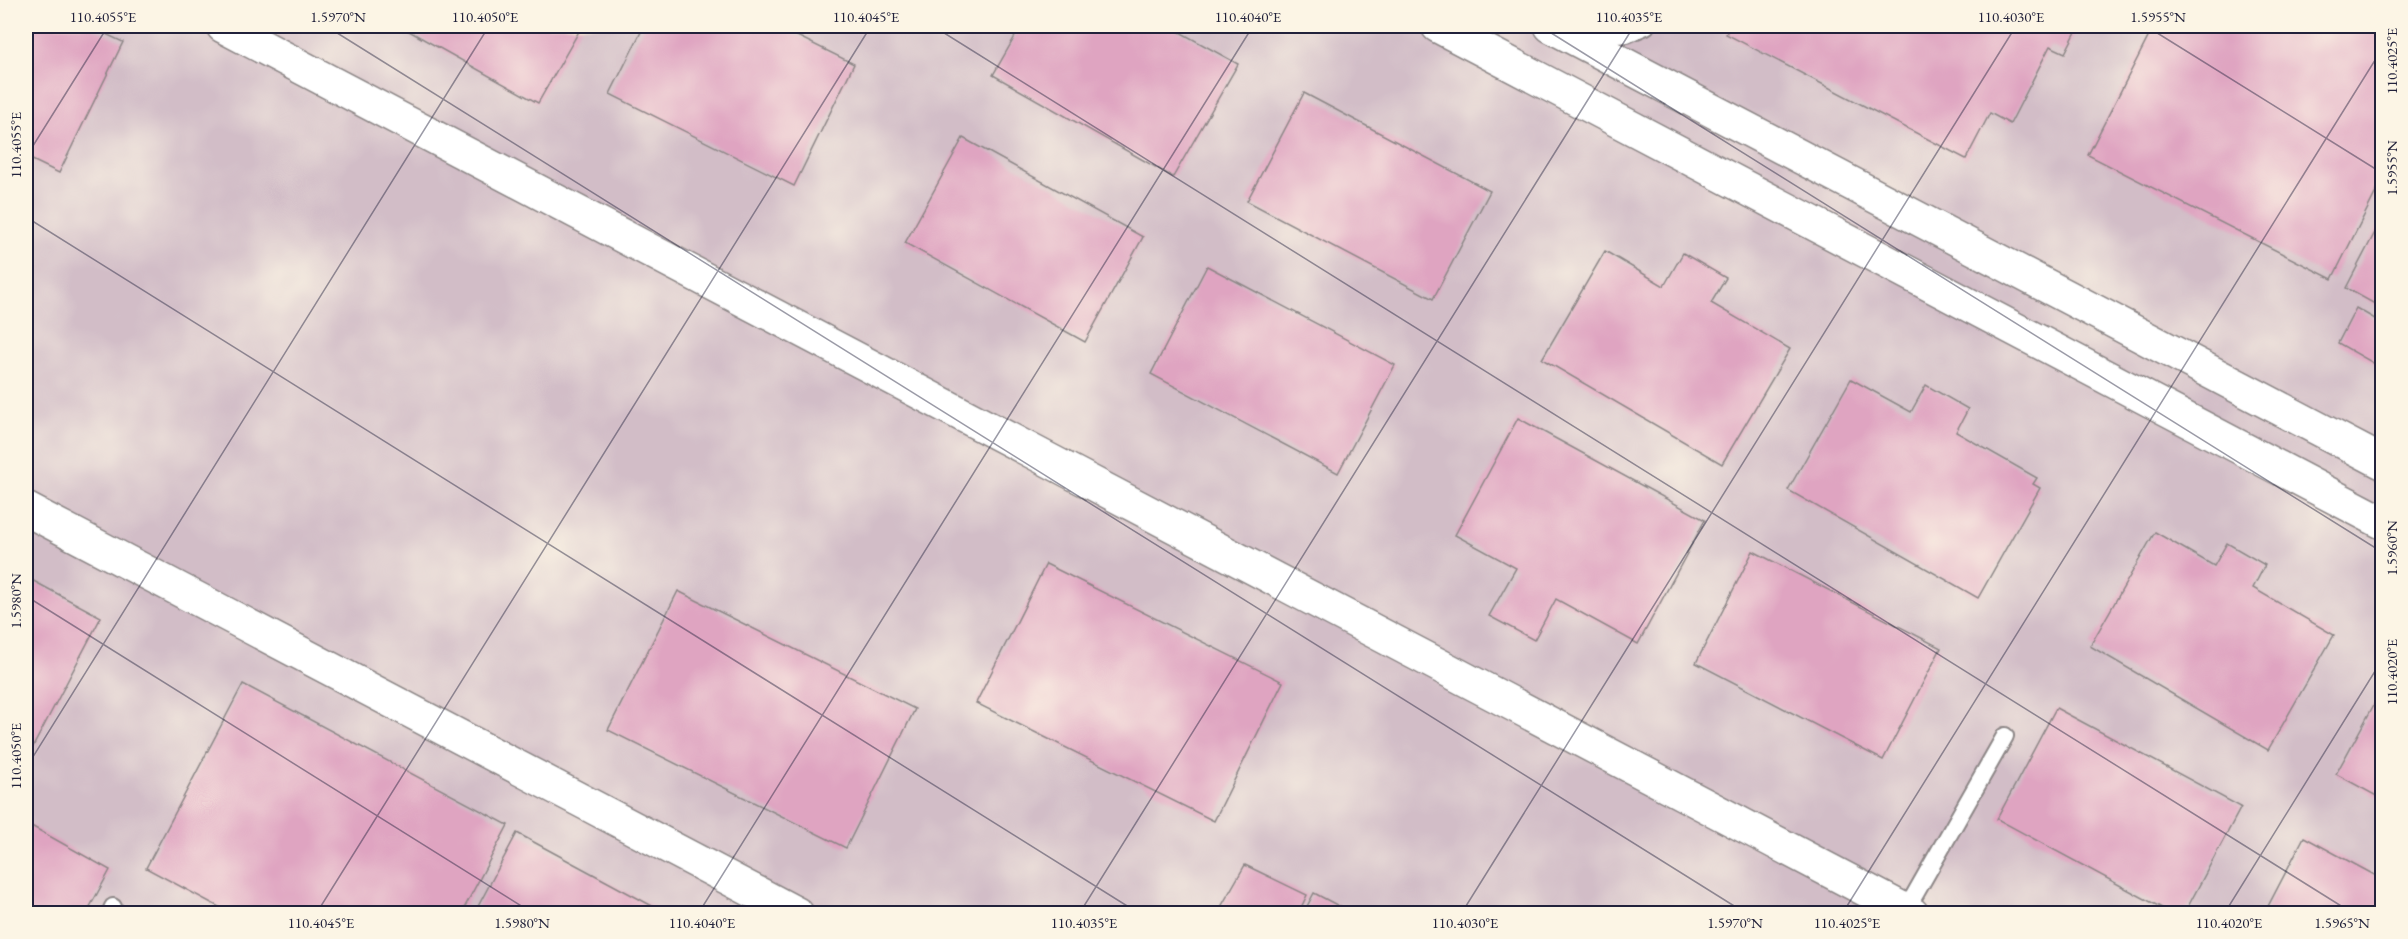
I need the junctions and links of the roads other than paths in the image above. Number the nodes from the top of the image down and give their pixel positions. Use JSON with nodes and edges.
{"nodes":[{"id":1,"x":223,"y":26,"type":"edge"},
{"id":2,"x":1438,"y":26,"type":"edge"},
{"id":3,"x":1646,"y":26,"type":"edge"},
{"id":4,"x":1564,"y":32,"type":"edge"},
{"id":5,"x":2382,"y":462,"type":"edge"},
{"id":6,"x":26,"y":509,"type":"edge"},
{"id":7,"x":2382,"y":522,"type":"edge"},
{"id":8,"x":2005,"y":736,"type":"dead end"},
{"id":9,"x":1909,"y":912,"type":"edge"},
{"id":10,"x":797,"y":914,"type":"edge"}],
"edges":[{"from":1,"to":9,"type":"street"},
{"from":2,"to":7,"type":"street"},
{"from":3,"to":4,"type":"lane"},
{"from":4,"to":5,"type":"street"},
{"from":6,"to":10,"type":"street"},
{"from":8,"to":9,"type":"lane"}]}
